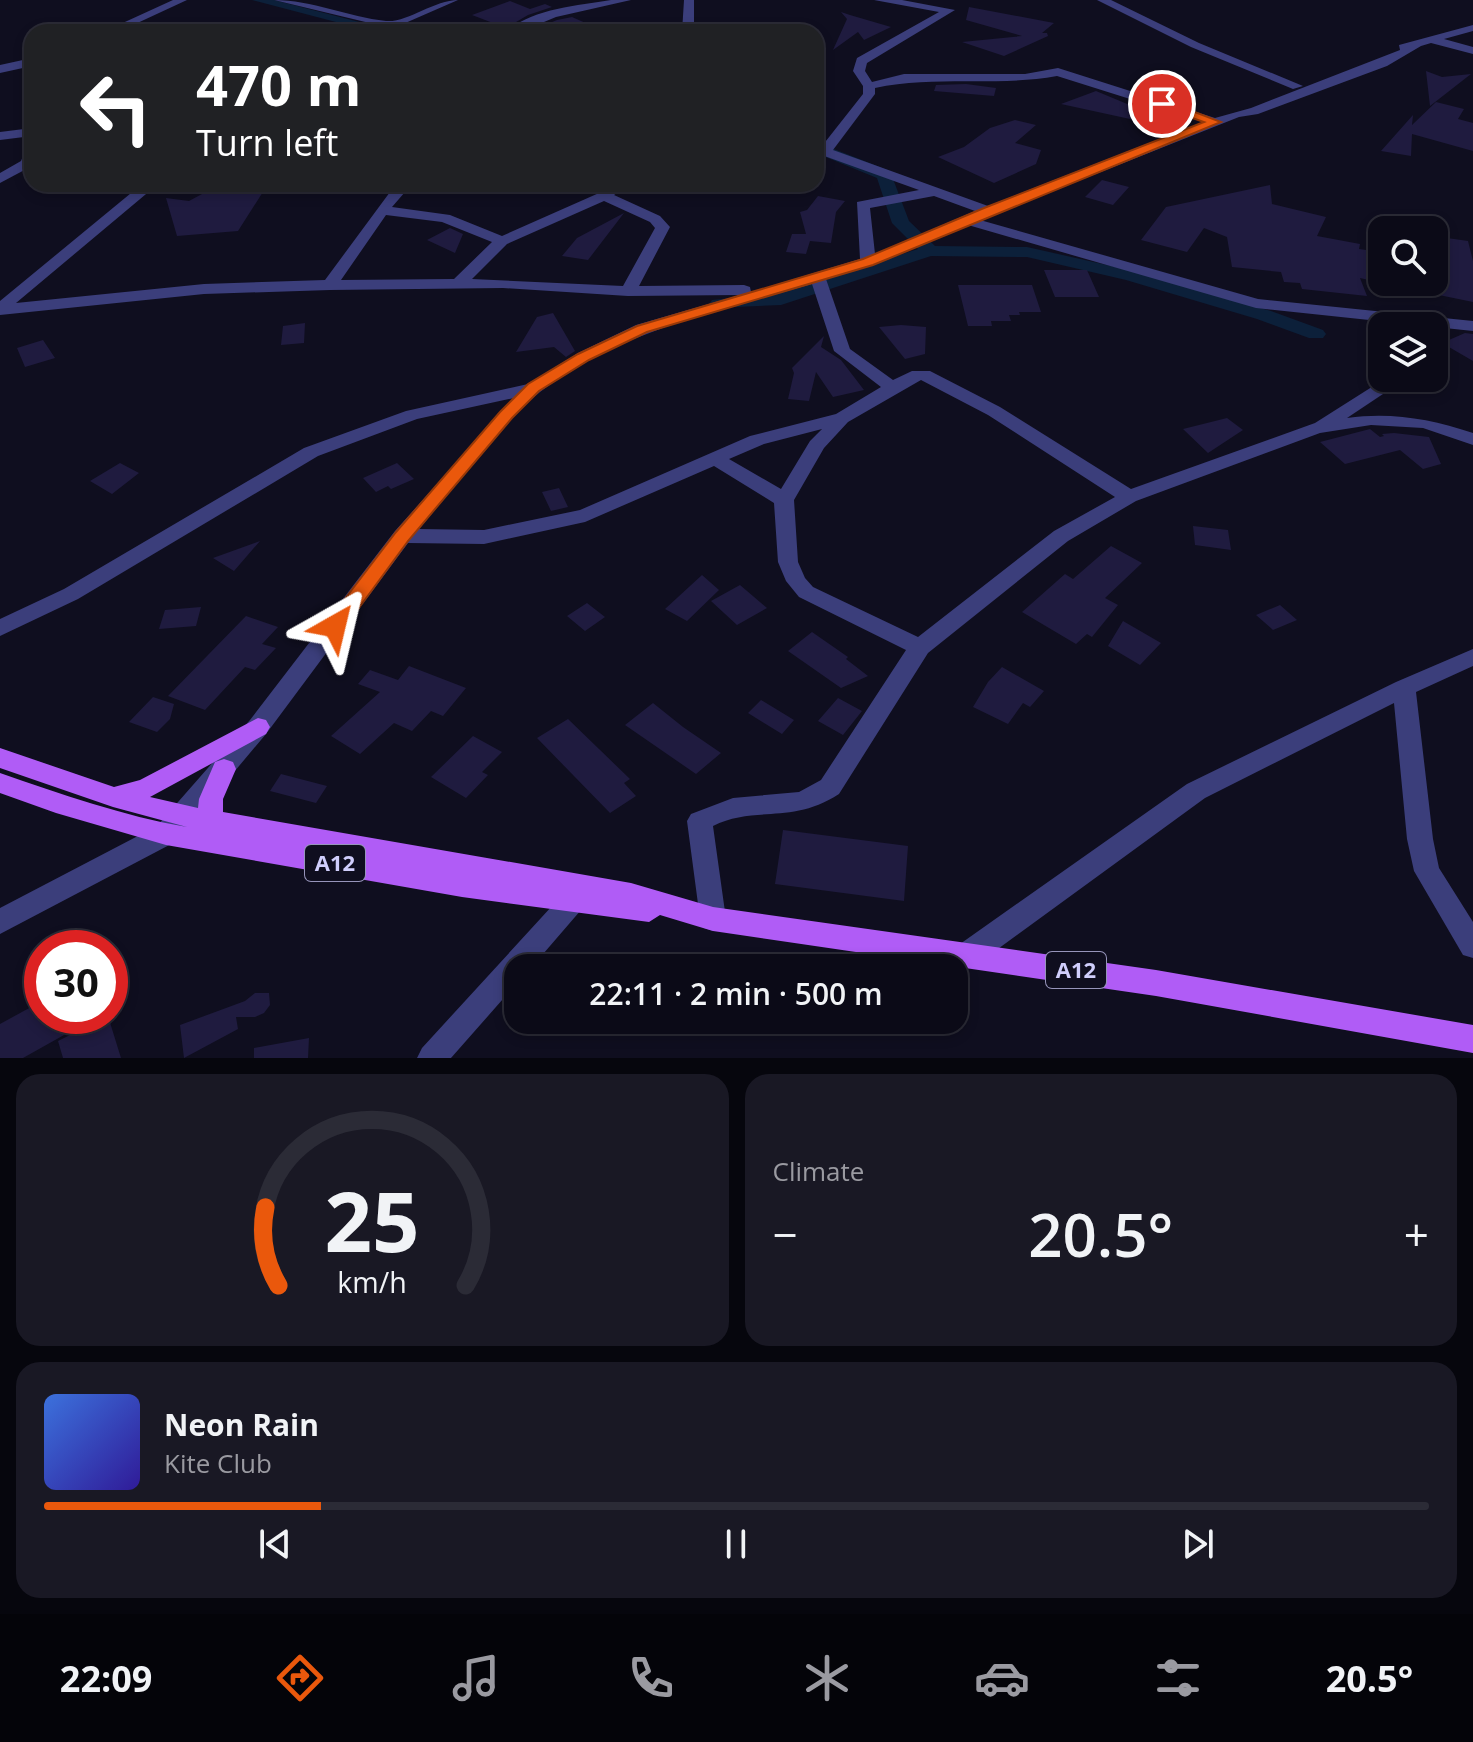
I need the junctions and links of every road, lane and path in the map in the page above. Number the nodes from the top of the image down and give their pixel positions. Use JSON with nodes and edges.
{"nodes":[{"id":1,"x":182,"y":0,"type":"edge"},
{"id":2,"x":279,"y":0,"type":"edge"},
{"id":3,"x":453,"y":0,"type":"edge"},
{"id":4,"x":626,"y":0,"type":"edge"},
{"id":5,"x":689,"y":0,"type":"edge"},
{"id":6,"x":879,"y":0,"type":"edge"},
{"id":7,"x":1102,"y":0,"type":"edge"},
{"id":8,"x":127,"y":24,"type":"edge"},
{"id":9,"x":387,"y":24,"type":"edge"},
{"id":10,"x":393,"y":24,"type":"edge"},
{"id":11,"x":527,"y":24,"type":"edge"},
{"id":12,"x":688,"y":24,"type":"edge"},
{"id":13,"x":1473,"y":28,"type":"edge"},
{"id":14,"x":1433,"y":40,"type":"junction"},
{"id":15,"x":1473,"y":51,"type":"edge"},
{"id":16,"x":24,"y":66,"type":"edge"},
{"id":17,"x":0,"y":69,"type":"edge"},
{"id":18,"x":1320,"y":83,"type":"junction"},
{"id":19,"x":869,"y":86,"type":"junction"},
{"id":20,"x":1297,"y":86,"type":"junction"},
{"id":21,"x":1236,"y":114,"type":"junction"},
{"id":22,"x":1215,"y":122,"type":"junction"},
{"id":23,"x":24,"y":133,"type":"edge"},
{"id":24,"x":0,"y":136,"type":"edge"},
{"id":25,"x":824,"y":145,"type":"edge"},
{"id":26,"x":824,"y":151,"type":"edge"},
{"id":27,"x":24,"y":165,"type":"edge"},
{"id":28,"x":0,"y":179,"type":"edge"},
{"id":29,"x":141,"y":192,"type":"edge"},
{"id":30,"x":398,"y":192,"type":"edge"},
{"id":31,"x":610,"y":192,"type":"edge"},
{"id":32,"x":936,"y":192,"type":"junction"},
{"id":33,"x":604,"y":196,"type":"junction"},
{"id":34,"x":382,"y":210,"type":"junction"},
{"id":35,"x":988,"y":211,"type":"junction"},
{"id":36,"x":966,"y":220,"type":"junction"},
{"id":37,"x":502,"y":241,"type":"junction"},
{"id":38,"x":868,"y":262,"type":"junction"},
{"id":39,"x":818,"y":278,"type":"junction"},
{"id":40,"x":458,"y":284,"type":"junction"},
{"id":41,"x":330,"y":285,"type":"junction"},
{"id":42,"x":768,"y":290,"type":"junction"},
{"id":43,"x":628,"y":291,"type":"junction"},
{"id":44,"x":0,"y":309,"type":"edge"},
{"id":45,"x":1360,"y":315,"type":"junction"},
{"id":46,"x":1368,"y":321,"type":"edge"},
{"id":47,"x":1473,"y":326,"type":"edge"},
{"id":48,"x":892,"y":387,"type":"junction"},
{"id":49,"x":534,"y":388,"type":"junction"},
{"id":50,"x":1375,"y":392,"type":"edge"},
{"id":51,"x":842,"y":418,"type":"junction"},
{"id":52,"x":1317,"y":428,"type":"junction"},
{"id":53,"x":1473,"y":439,"type":"edge"},
{"id":54,"x":712,"y":457,"type":"junction"},
{"id":55,"x":1129,"y":497,"type":"junction"},
{"id":56,"x":784,"y":500,"type":"junction"},
{"id":57,"x":402,"y":536,"type":"junction"},
{"id":58,"x":0,"y":628,"type":"edge"},
{"id":59,"x":920,"y":647,"type":"junction"},
{"id":60,"x":1473,"y":657,"type":"edge"},
{"id":61,"x":1404,"y":688,"type":"junction"},
{"id":62,"x":258,"y":727,"type":"junction"},
{"id":63,"x":0,"y":758,"type":"edge"},
{"id":64,"x":224,"y":769,"type":"joint"},
{"id":65,"x":0,"y":783,"type":"edge"},
{"id":66,"x":113,"y":797,"type":"junction"},
{"id":67,"x":197,"y":818,"type":"junction"},
{"id":68,"x":166,"y":834,"type":"junction"},
{"id":69,"x":572,"y":902,"type":"junction"},
{"id":70,"x":677,"y":910,"type":"junction"},
{"id":71,"x":713,"y":919,"type":"junction"},
{"id":72,"x":0,"y":922,"type":"edge"},
{"id":73,"x":1473,"y":946,"type":"edge"},
{"id":74,"x":970,"y":953,"type":"junction"},
{"id":75,"x":1473,"y":1039,"type":"edge"},
{"id":76,"x":432,"y":1058,"type":"edge"}],
"edges":[{"from":1,"to":8,"type":"street"},
{"from":2,"to":9,"type":"street"},
{"from":3,"to":10,"type":"street"},
{"from":4,"to":11,"type":"street"},
{"from":5,"to":12,"type":"street"},
{"from":6,"to":19,"type":"street"},
{"from":7,"to":20,"type":"street"},
{"from":13,"to":14,"type":"street"},
{"from":14,"to":15,"type":"street"},
{"from":14,"to":18,"type":"street"},
{"from":16,"to":17,"type":"street"},
{"from":18,"to":20,"type":"street"},
{"from":18,"to":21,"type":"street"},
{"from":19,"to":22,"type":"street"},
{"from":19,"to":25,"type":"street"},
{"from":20,"to":21,"type":"street"},
{"from":21,"to":22,"type":"street"},
{"from":22,"to":35,"type":"street"},
{"from":23,"to":24,"type":"street"},
{"from":26,"to":32,"type":"street"},
{"from":27,"to":28,"type":"street"},
{"from":29,"to":44,"type":"street"},
{"from":30,"to":34,"type":"street"},
{"from":31,"to":33,"type":"street"},
{"from":32,"to":35,"type":"street"},
{"from":32,"to":38,"type":"street"},
{"from":33,"to":37,"type":"street"},
{"from":33,"to":43,"type":"street"},
{"from":34,"to":37,"type":"street"},
{"from":34,"to":41,"type":"street"},
{"from":35,"to":36,"type":"street"},
{"from":36,"to":38,"type":"street"},
{"from":36,"to":45,"type":"street"},
{"from":37,"to":40,"type":"street"},
{"from":38,"to":39,"type":"street"},
{"from":39,"to":42,"type":"street"},
{"from":39,"to":48,"type":"street"},
{"from":40,"to":41,"type":"street"},
{"from":40,"to":43,"type":"street"},
{"from":41,"to":44,"type":"street"},
{"from":42,"to":43,"type":"street"},
{"from":42,"to":49,"type":"street"},
{"from":45,"to":46,"type":"street"},
{"from":45,"to":47,"type":"street"},
{"from":48,"to":51,"type":"street"},
{"from":48,"to":55,"type":"street"},
{"from":49,"to":57,"type":"street"},
{"from":49,"to":58,"type":"street"},
{"from":50,"to":52,"type":"street"},
{"from":51,"to":54,"type":"street"},
{"from":51,"to":56,"type":"street"},
{"from":52,"to":53,"type":"street"},
{"from":52,"to":55,"type":"street"},
{"from":54,"to":56,"type":"street"},
{"from":54,"to":57,"type":"street"},
{"from":55,"to":59,"type":"street"},
{"from":56,"to":59,"type":"street"},
{"from":57,"to":62,"type":"street"},
{"from":59,"to":71,"type":"street"},
{"from":60,"to":61,"type":"street"},
{"from":61,"to":73,"type":"street"},
{"from":61,"to":74,"type":"street"},
{"from":62,"to":64,"type":"street"},
{"from":62,"to":66,"type":"main road"},
{"from":63,"to":66,"type":"main road","number":"A12"},
{"from":64,"to":67,"type":"main road"},
{"from":65,"to":68,"type":"main road","number":"A12"},
{"from":66,"to":67,"type":"main road","number":"A12"},
{"from":67,"to":68,"type":"street"},
{"from":67,"to":70,"type":"main road","number":"A12"},
{"from":68,"to":69,"type":"main road","number":"A12"},
{"from":68,"to":72,"type":"street"},
{"from":69,"to":70,"type":"main road","number":"A12"},
{"from":69,"to":76,"type":"street"},
{"from":70,"to":71,"type":"main road","number":"A12"},
{"from":71,"to":74,"type":"main road","number":"A12"},
{"from":74,"to":75,"type":"main road","number":"A12"}]}
